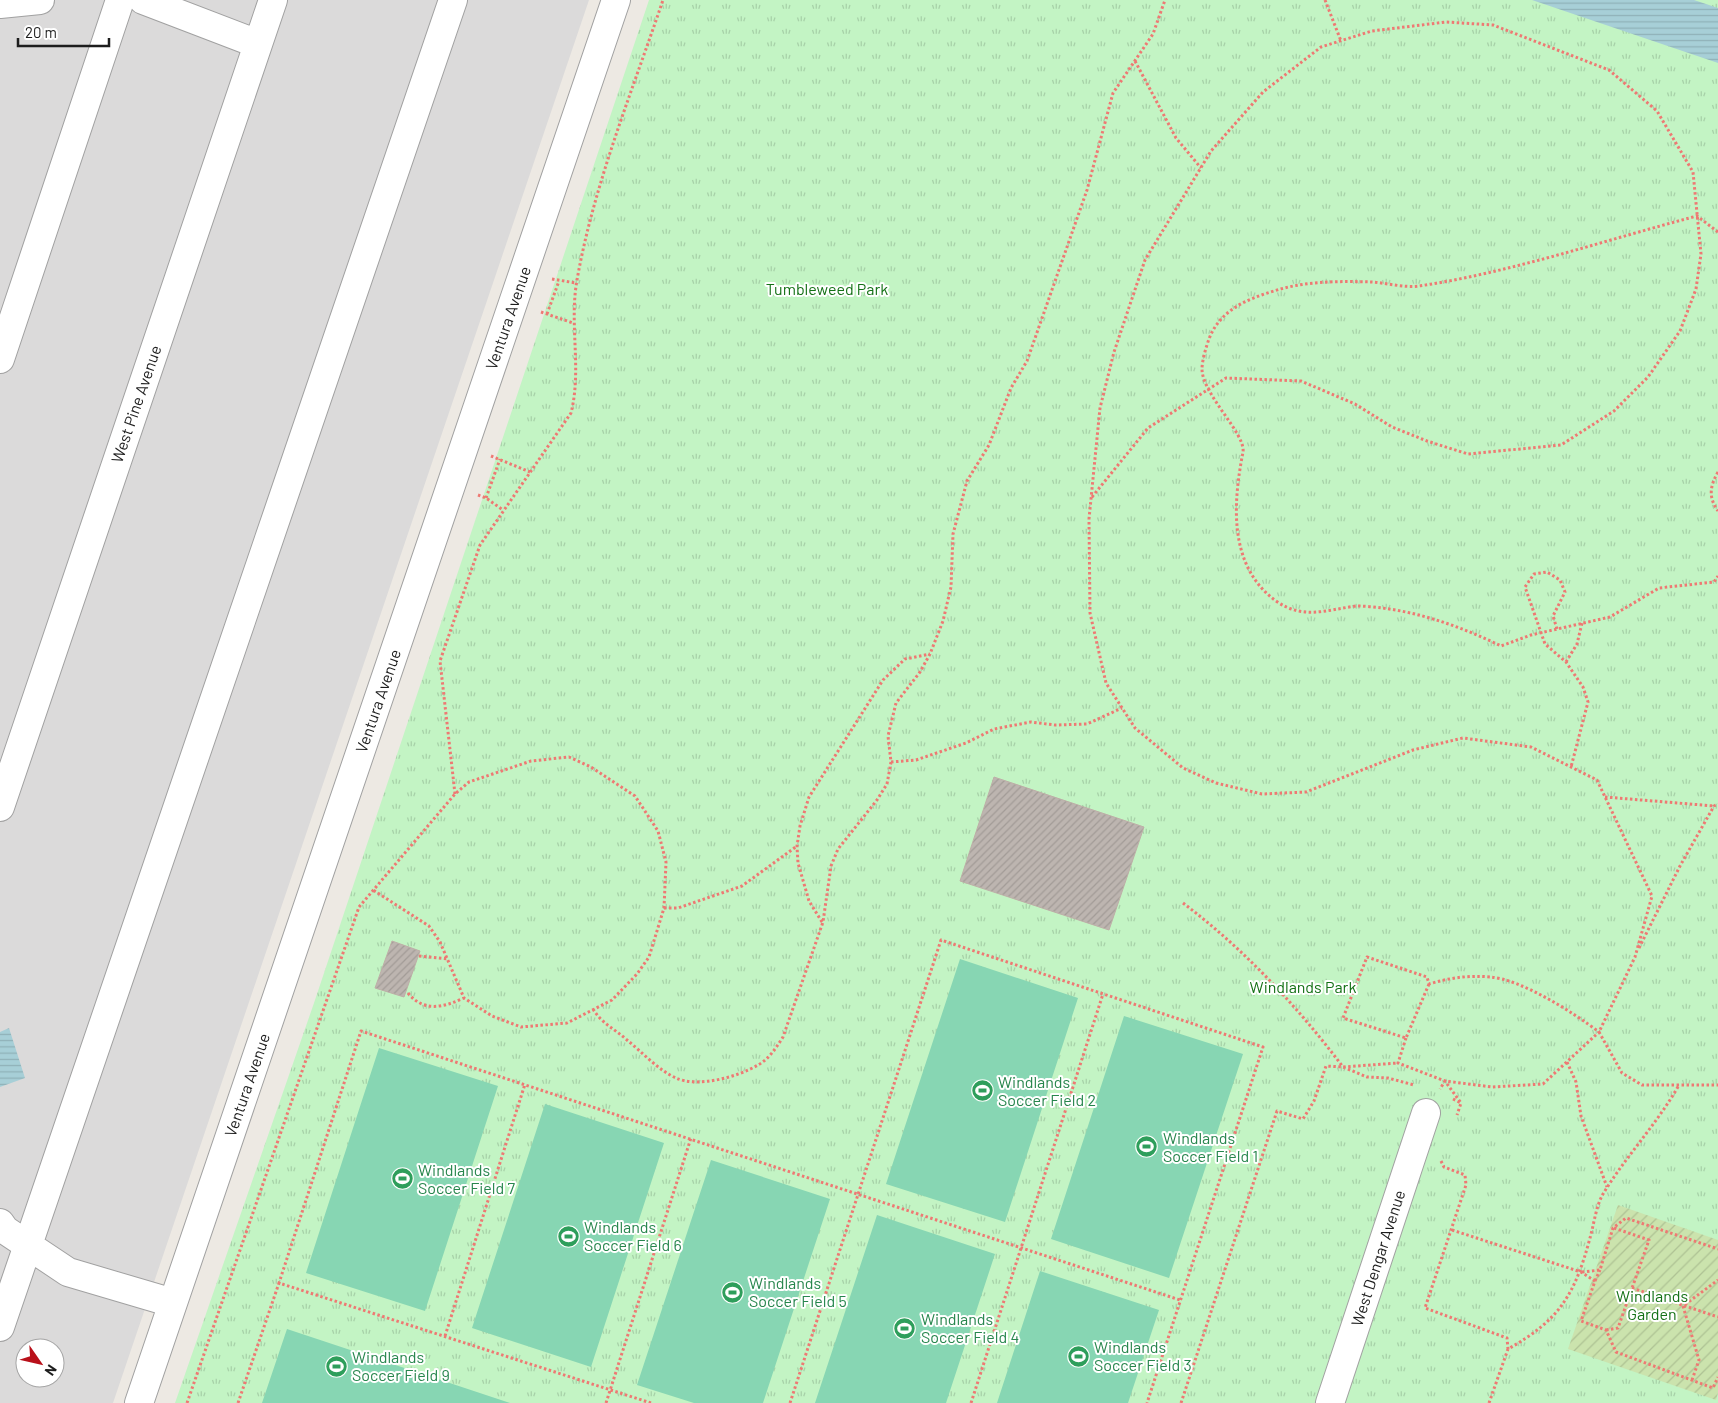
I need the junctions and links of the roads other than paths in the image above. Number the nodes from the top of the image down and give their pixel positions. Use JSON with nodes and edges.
{"nodes":[{"id":1,"x":40,"y":0,"type":"edge"},
{"id":2,"x":120,"y":0,"type":"edge"},
{"id":3,"x":143,"y":0,"type":"edge"},
{"id":4,"x":273,"y":0,"type":"edge"},
{"id":5,"x":453,"y":0,"type":"edge"},
{"id":6,"x":616,"y":0,"type":"edge"},
{"id":7,"x":0,"y":4,"type":"edge"},
{"id":8,"x":258,"y":44,"type":"junction"},
{"id":9,"x":0,"y":359,"type":"edge"},
{"id":10,"x":0,"y":807,"type":"edge"},
{"id":11,"x":1432,"y":1103,"type":"road end"},
{"id":12,"x":0,"y":1223,"type":"edge"},
{"id":13,"x":28,"y":1245,"type":"junction"},
{"id":14,"x":173,"y":1303,"type":"junction"},
{"id":15,"x":0,"y":1328,"type":"edge"},
{"id":16,"x":139,"y":1403,"type":"edge"},
{"id":17,"x":1330,"y":1403,"type":"edge"}],
"edges":[{"from":1,"to":7,"type":"street"},
{"from":2,"to":9,"type":"street"},
{"from":3,"to":8,"type":"street"},
{"from":4,"to":8,"type":"street","name":"West Pine Avenue"},
{"from":5,"to":13,"type":"street"},
{"from":6,"to":14,"type":"street","name":"Ventura Avenue"},
{"from":8,"to":10,"type":"street","name":"West Pine Avenue"},
{"from":11,"to":17,"type":"street","name":"West Dengar Avenue"},
{"from":12,"to":13,"type":"street"},
{"from":13,"to":14,"type":"street"},
{"from":13,"to":15,"type":"street"},
{"from":14,"to":16,"type":"street","name":"Ventura Avenue"}]}
